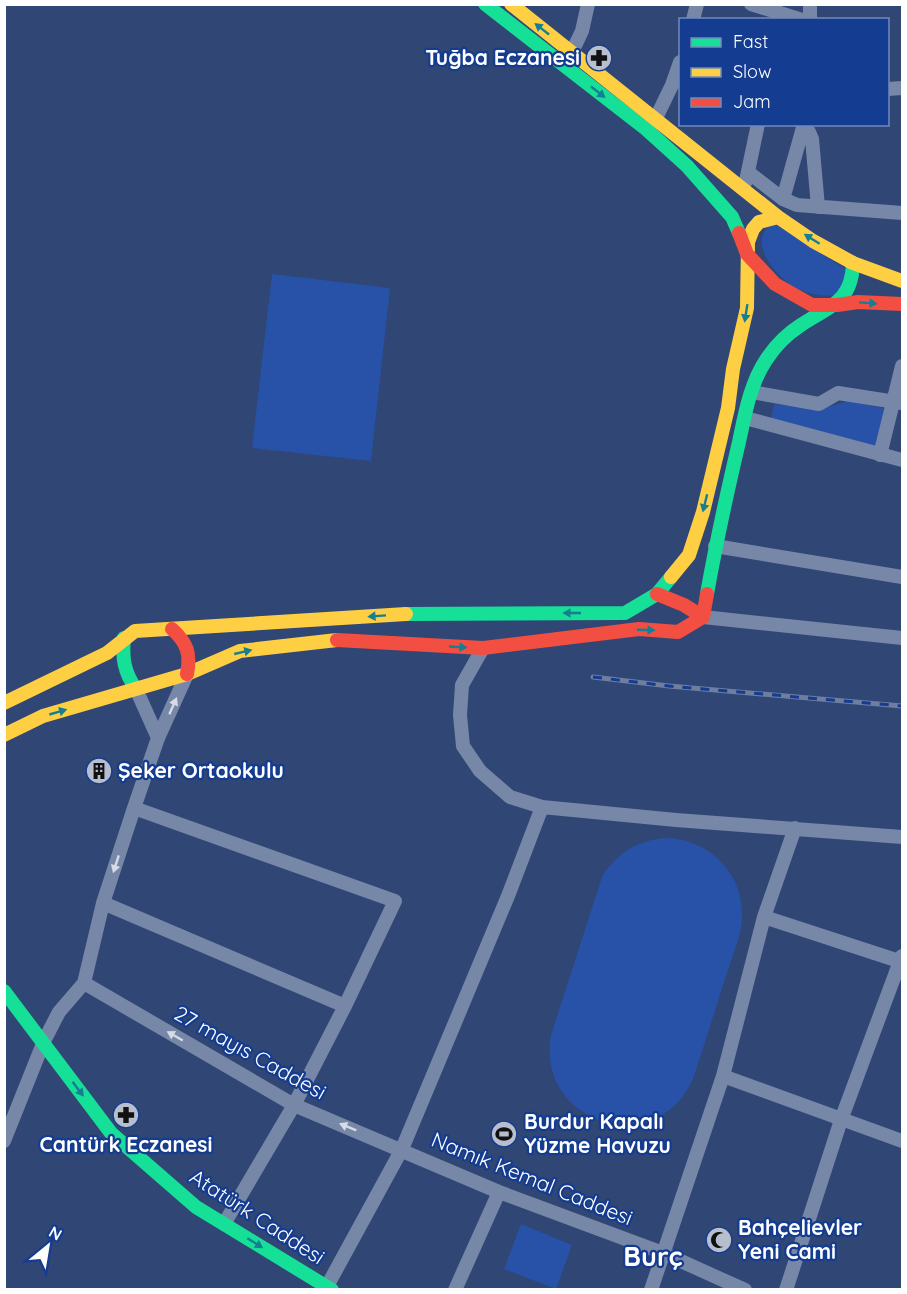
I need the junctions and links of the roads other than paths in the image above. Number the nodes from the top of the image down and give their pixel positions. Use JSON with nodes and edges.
{"nodes":[{"id":1,"x":486,"y":4,"type":"edge"},
{"id":2,"x":588,"y":4,"type":"edge"},
{"id":3,"x":751,"y":4,"type":"edge"},
{"id":4,"x":519,"y":7,"type":"edge"},
{"id":5,"x":771,"y":12,"type":"edge"},
{"id":6,"x":794,"y":18,"type":"edge"},
{"id":7,"x":572,"y":52,"type":"junction"},
{"id":8,"x":679,"y":67,"type":"edge"},
{"id":9,"x":655,"y":120,"type":"junction"},
{"id":10,"x":758,"y":126,"type":"edge"},
{"id":11,"x":803,"y":126,"type":"edge"},
{"id":12,"x":748,"y":172,"type":"junction"},
{"id":13,"x":745,"y":189,"type":"junction"},
{"id":14,"x":783,"y":199,"type":"junction"},
{"id":15,"x":818,"y":207,"type":"junction"},
{"id":16,"x":903,"y":213,"type":"edge"},
{"id":17,"x":778,"y":217,"type":"junction"},
{"id":18,"x":747,"y":254,"type":"junction"},
{"id":19,"x":854,"y":263,"type":"junction"},
{"id":20,"x":903,"y":281,"type":"edge"},
{"id":21,"x":903,"y":304,"type":"edge"},
{"id":22,"x":837,"y":305,"type":"junction"},
{"id":23,"x":903,"y":366,"type":"edge"},
{"id":24,"x":752,"y":392,"type":"junction"},
{"id":25,"x":898,"y":402,"type":"edge"},
{"id":26,"x":745,"y":418,"type":"junction"},
{"id":27,"x":880,"y":455,"type":"junction"},
{"id":28,"x":903,"y":460,"type":"edge"},
{"id":29,"x":715,"y":546,"type":"junction"},
{"id":30,"x":903,"y":577,"type":"edge"},
{"id":31,"x":657,"y":594,"type":"junction"},
{"id":32,"x":703,"y":617,"type":"junction"},
{"id":33,"x":172,"y":629,"type":"junction"},
{"id":34,"x":124,"y":638,"type":"junction"},
{"id":35,"x":903,"y":638,"type":"edge"},
{"id":36,"x":483,"y":648,"type":"junction"},
{"id":37,"x":187,"y":674,"type":"junction"},
{"id":38,"x":136,"y":689,"type":"junction"},
{"id":39,"x":4,"y":703,"type":"edge"},
{"id":40,"x":4,"y":735,"type":"edge"},
{"id":41,"x":158,"y":738,"type":"junction"},
{"id":42,"x":542,"y":807,"type":"junction"},
{"id":43,"x":134,"y":808,"type":"junction"},
{"id":44,"x":795,"y":828,"type":"junction"},
{"id":45,"x":903,"y":837,"type":"edge"},
{"id":46,"x":103,"y":903,"type":"junction"},
{"id":47,"x":764,"y":916,"type":"junction"},
{"id":48,"x":902,"y":960,"type":"edge"},
{"id":49,"x":84,"y":983,"type":"junction"},
{"id":50,"x":4,"y":991,"type":"edge"},
{"id":51,"x":345,"y":1006,"type":"junction"},
{"id":52,"x":44,"y":1041,"type":"junction"},
{"id":53,"x":723,"y":1076,"type":"junction"},
{"id":54,"x":294,"y":1105,"type":"junction"},
{"id":55,"x":842,"y":1120,"type":"junction"},
{"id":56,"x":4,"y":1141,"type":"edge"},
{"id":57,"x":903,"y":1141,"type":"edge"},
{"id":58,"x":402,"y":1149,"type":"junction"},
{"id":59,"x":499,"y":1192,"type":"junction"},
{"id":60,"x":224,"y":1224,"type":"junction"},
{"id":61,"x":663,"y":1253,"type":"junction"},
{"id":62,"x":328,"y":1289,"type":"edge"},
{"id":63,"x":455,"y":1290,"type":"edge"},
{"id":64,"x":651,"y":1290,"type":"edge"},
{"id":65,"x":745,"y":1290,"type":"edge"},
{"id":66,"x":786,"y":1290,"type":"edge"}],
"edges":[{"from":1,"to":18,"type":"main road","one_way":true},
{"from":2,"to":7,"type":"street"},
{"from":3,"to":5,"type":"street"},
{"from":7,"to":4,"type":"main road","one_way":true},
{"from":5,"to":6,"type":"street"},
{"from":7,"to":9,"type":"main road"},
{"from":8,"to":9,"type":"street"},
{"from":9,"to":13,"type":"main road"},
{"from":10,"to":12,"type":"street"},
{"from":11,"to":14,"type":"street"},
{"from":11,"to":15,"type":"street"},
{"from":12,"to":13,"type":"street"},
{"from":12,"to":14,"type":"street"},
{"from":13,"to":17,"type":"main road"},
{"from":14,"to":15,"type":"street"},
{"from":15,"to":16,"type":"street"},
{"from":17,"to":18,"type":"main road"},
{"from":19,"to":17,"type":"main road","one_way":true},
{"from":18,"to":22,"type":"main road"},
{"from":18,"to":31,"type":"main road","one_way":true},
{"from":19,"to":20,"type":"main road"},
{"from":19,"to":22,"type":"main road"},
{"from":22,"to":21,"type":"main road","one_way":true},
{"from":22,"to":24,"type":"main road"},
{"from":23,"to":25,"type":"street"},
{"from":24,"to":25,"type":"street"},
{"from":24,"to":26,"type":"main road"},
{"from":25,"to":27,"type":"street"},
{"from":26,"to":27,"type":"street"},
{"from":26,"to":29,"type":"main road"},
{"from":27,"to":28,"type":"street"},
{"from":29,"to":30,"type":"street"},
{"from":29,"to":32,"type":"main road"},
{"from":31,"to":32,"type":"main road"},
{"from":31,"to":33,"type":"main road","one_way":true},
{"from":32,"to":35,"type":"street"},
{"from":36,"to":32,"type":"main road","one_way":true},
{"from":33,"to":34,"type":"main road"},
{"from":33,"to":37,"type":"main road"},
{"from":34,"to":38,"type":"main road"},
{"from":34,"to":39,"type":"main road"},
{"from":37,"to":36,"type":"main road","one_way":true},
{"from":36,"to":42,"type":"street"},
{"from":37,"to":38,"type":"main road"},
{"from":41,"to":37,"type":"street","one_way":true},
{"from":40,"to":38,"type":"main road","one_way":true},
{"from":38,"to":41,"type":"street"},
{"from":41,"to":43,"type":"street"},
{"from":42,"to":44,"type":"street"},
{"from":42,"to":58,"type":"street"},
{"from":43,"to":46,"type":"street","one_way":true},
{"from":43,"to":51,"type":"street"},
{"from":44,"to":45,"type":"street"},
{"from":44,"to":47,"type":"street"},
{"from":46,"to":49,"type":"street"},
{"from":46,"to":51,"type":"street"},
{"from":47,"to":48,"type":"street"},
{"from":47,"to":53,"type":"street"},
{"from":48,"to":55,"type":"street"},
{"from":49,"to":52,"type":"street"},
{"from":54,"to":49,"type":"street","name":"27 mayıs Caddesi","one_way":true},
{"from":50,"to":52,"type":"main road","name":"Atatürk Caddesi"},
{"from":51,"to":54,"type":"street"},
{"from":52,"to":56,"type":"street"},
{"from":52,"to":60,"type":"main road","name":"Atatürk Caddesi","one_way":true},
{"from":53,"to":55,"type":"street"},
{"from":53,"to":61,"type":"street"},
{"from":58,"to":54,"type":"street","name":"27 mayıs Caddesi","one_way":true},
{"from":54,"to":60,"type":"street"},
{"from":55,"to":57,"type":"street"},
{"from":55,"to":66,"type":"street"},
{"from":58,"to":59,"type":"street","name":"Namık Kemal Caddesi"},
{"from":58,"to":62,"type":"street"},
{"from":59,"to":61,"type":"street","name":"Namık Kemal Caddesi"},
{"from":59,"to":63,"type":"street"},
{"from":60,"to":62,"type":"main road","name":"Atatürk Caddesi","one_way":true},
{"from":61,"to":64,"type":"street"},
{"from":61,"to":65,"type":"street","name":"Namık Kemal Caddesi"}]}
